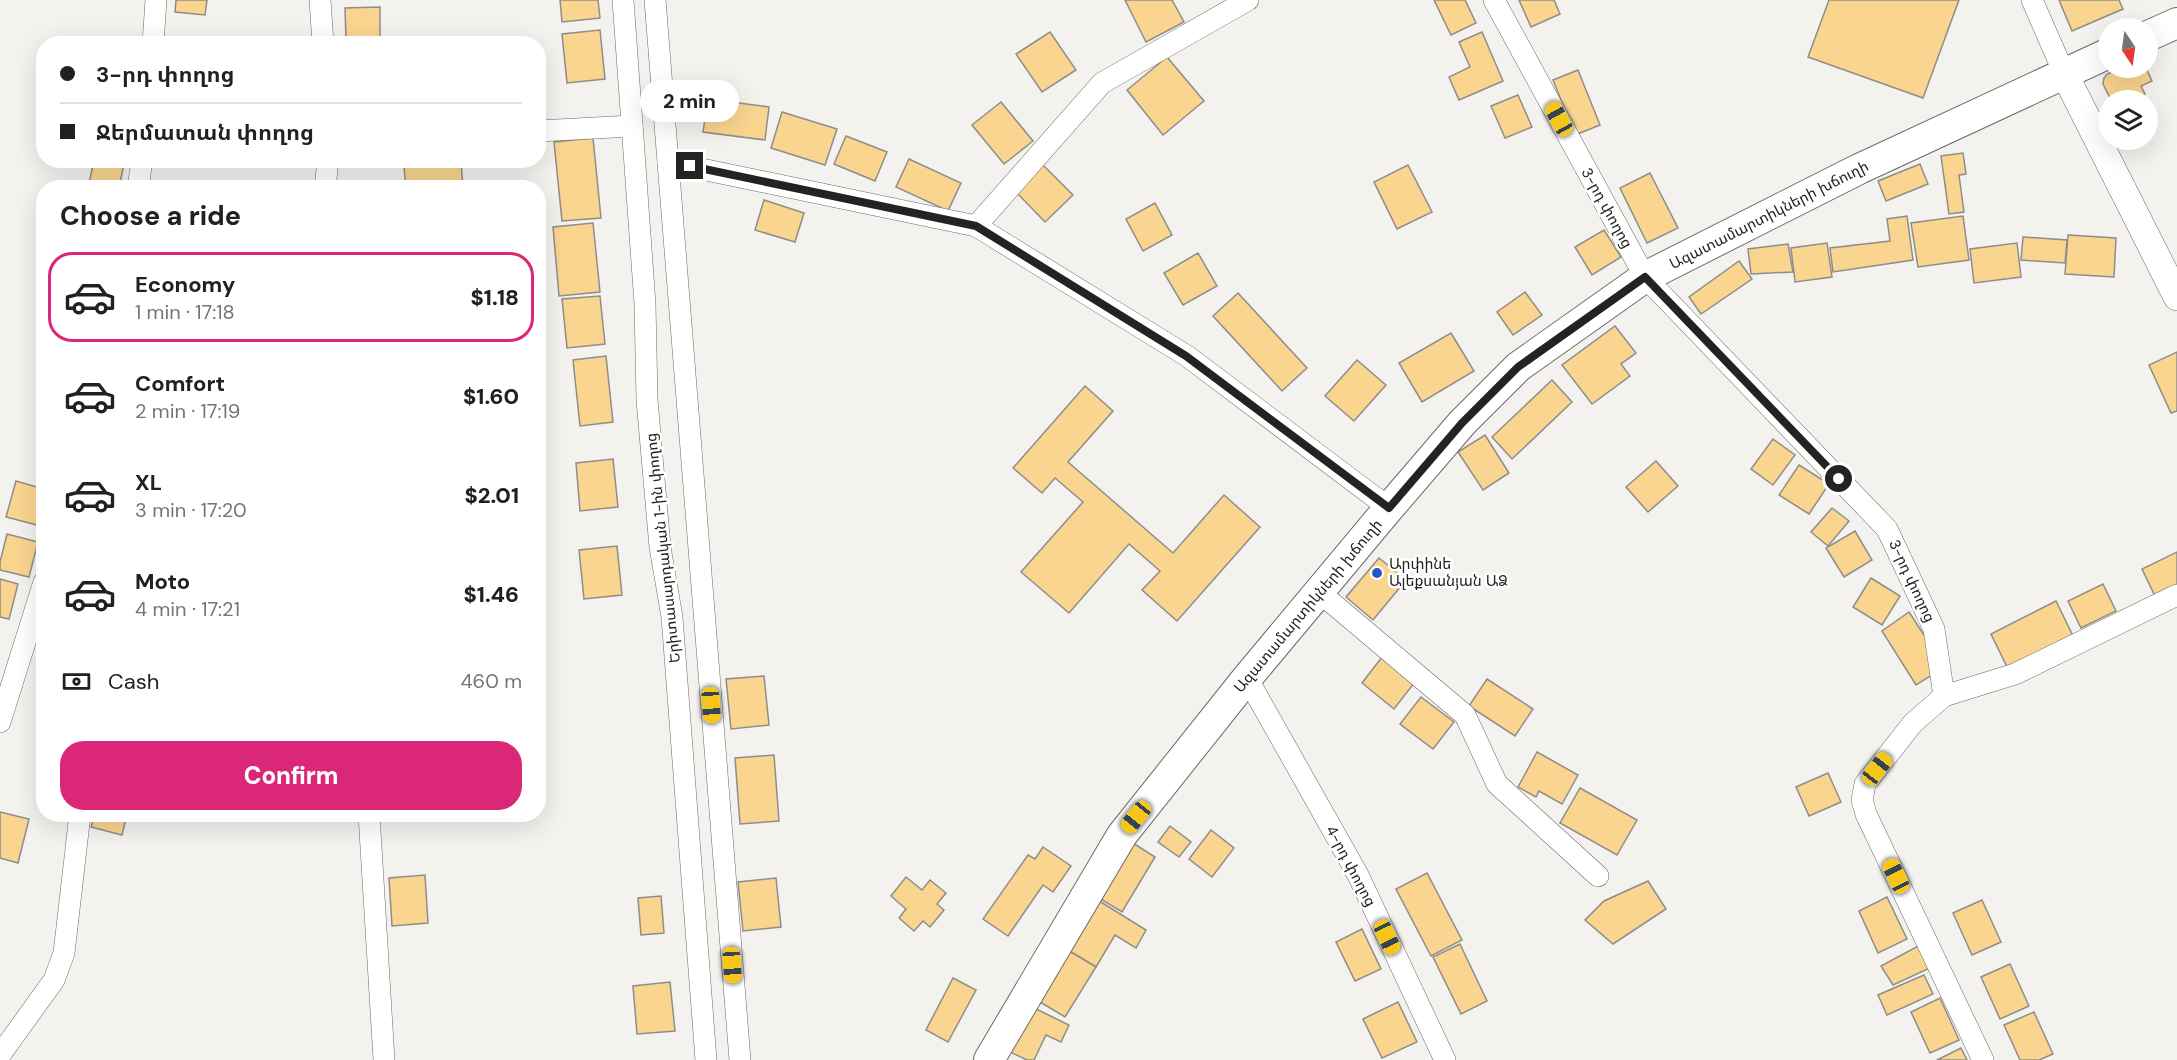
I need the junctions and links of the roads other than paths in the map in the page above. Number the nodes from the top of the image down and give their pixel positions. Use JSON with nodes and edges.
{"nodes":[{"id":1,"x":156,"y":0,"type":"edge"},
{"id":2,"x":320,"y":0,"type":"edge"},
{"id":3,"x":623,"y":0,"type":"edge"},
{"id":4,"x":655,"y":0,"type":"edge"},
{"id":5,"x":1248,"y":0,"type":"edge"},
{"id":6,"x":1494,"y":0,"type":"edge"},
{"id":7,"x":2032,"y":0,"type":"edge"},
{"id":8,"x":2177,"y":23,"type":"edge"},
{"id":9,"x":2158,"y":32,"type":"edge"},
{"id":10,"x":154,"y":36,"type":"edge"},
{"id":11,"x":322,"y":36,"type":"edge"},
{"id":12,"x":2098,"y":58,"type":"edge"},
{"id":13,"x":2064,"y":73,"type":"junction"},
{"id":14,"x":632,"y":126,"type":"junction"},
{"id":15,"x":546,"y":131,"type":"edge"},
{"id":16,"x":668,"y":162,"type":"junction"},
{"id":17,"x":976,"y":226,"type":"junction"},
{"id":18,"x":1645,"y":277,"type":"junction"},
{"id":19,"x":2176,"y":291,"type":"edge"},
{"id":20,"x":1389,"y":508,"type":"junction"},
{"id":21,"x":1319,"y":592,"type":"junction"},
{"id":22,"x":2177,"y":595,"type":"edge"},
{"id":23,"x":36,"y":607,"type":"edge"},
{"id":24,"x":1247,"y":678,"type":"junction"},
{"id":25,"x":1944,"y":696,"type":"junction"},
{"id":26,"x":0,"y":722,"type":"edge"},
{"id":27,"x":79,"y":822,"type":"edge"},
{"id":28,"x":369,"y":822,"type":"edge"},
{"id":29,"x":1598,"y":876,"type":"dead end"},
{"id":30,"x":0,"y":1055,"type":"edge"},
{"id":31,"x":384,"y":1060,"type":"edge"},
{"id":32,"x":706,"y":1060,"type":"edge"},
{"id":33,"x":740,"y":1060,"type":"edge"},
{"id":34,"x":989,"y":1060,"type":"edge"},
{"id":35,"x":1445,"y":1060,"type":"edge"},
{"id":36,"x":1983,"y":1060,"type":"edge"}],
"edges":[{"from":1,"to":10,"type":"street"},
{"from":2,"to":11,"type":"street"},
{"from":3,"to":14,"type":"street","name":"Երիտասարդական 1-ին փողոց"},
{"from":4,"to":16,"type":"street"},
{"from":5,"to":17,"type":"street"},
{"from":6,"to":18,"type":"street","name":"3-րդ փողոց"},
{"from":7,"to":13,"type":"street"},
{"from":8,"to":9,"type":"main road"},
{"from":12,"to":13,"type":"main road","name":"Ազատամարտիկների խճուղի"},
{"from":13,"to":18,"type":"main road","name":"Ազատամարտիկների խճուղի"},
{"from":13,"to":19,"type":"street"},
{"from":14,"to":15,"type":"street"},
{"from":14,"to":32,"type":"street","name":"Երիտասարդական 1-ին փողոց"},
{"from":16,"to":17,"type":"street"},
{"from":16,"to":33,"type":"street"},
{"from":17,"to":20,"type":"street"},
{"from":18,"to":20,"type":"main road","name":"Ազատամարտիկների խճուղի"},
{"from":18,"to":25,"type":"street","name":"3-րդ փողոց"},
{"from":20,"to":21,"type":"main road","name":"Ազատամարտիկների խճուղի"},
{"from":21,"to":24,"type":"main road","name":"Ազատամարտիկների խճուղի"},
{"from":21,"to":29,"type":"street"},
{"from":22,"to":25,"type":"street"},
{"from":23,"to":26,"type":"street"},
{"from":24,"to":34,"type":"main road","name":"Ազատամարտիկների խճուղի"},
{"from":24,"to":35,"type":"street","name":"4-րդ փողոց"},
{"from":25,"to":36,"type":"street"},
{"from":27,"to":30,"type":"street"},
{"from":28,"to":31,"type":"street"}]}
